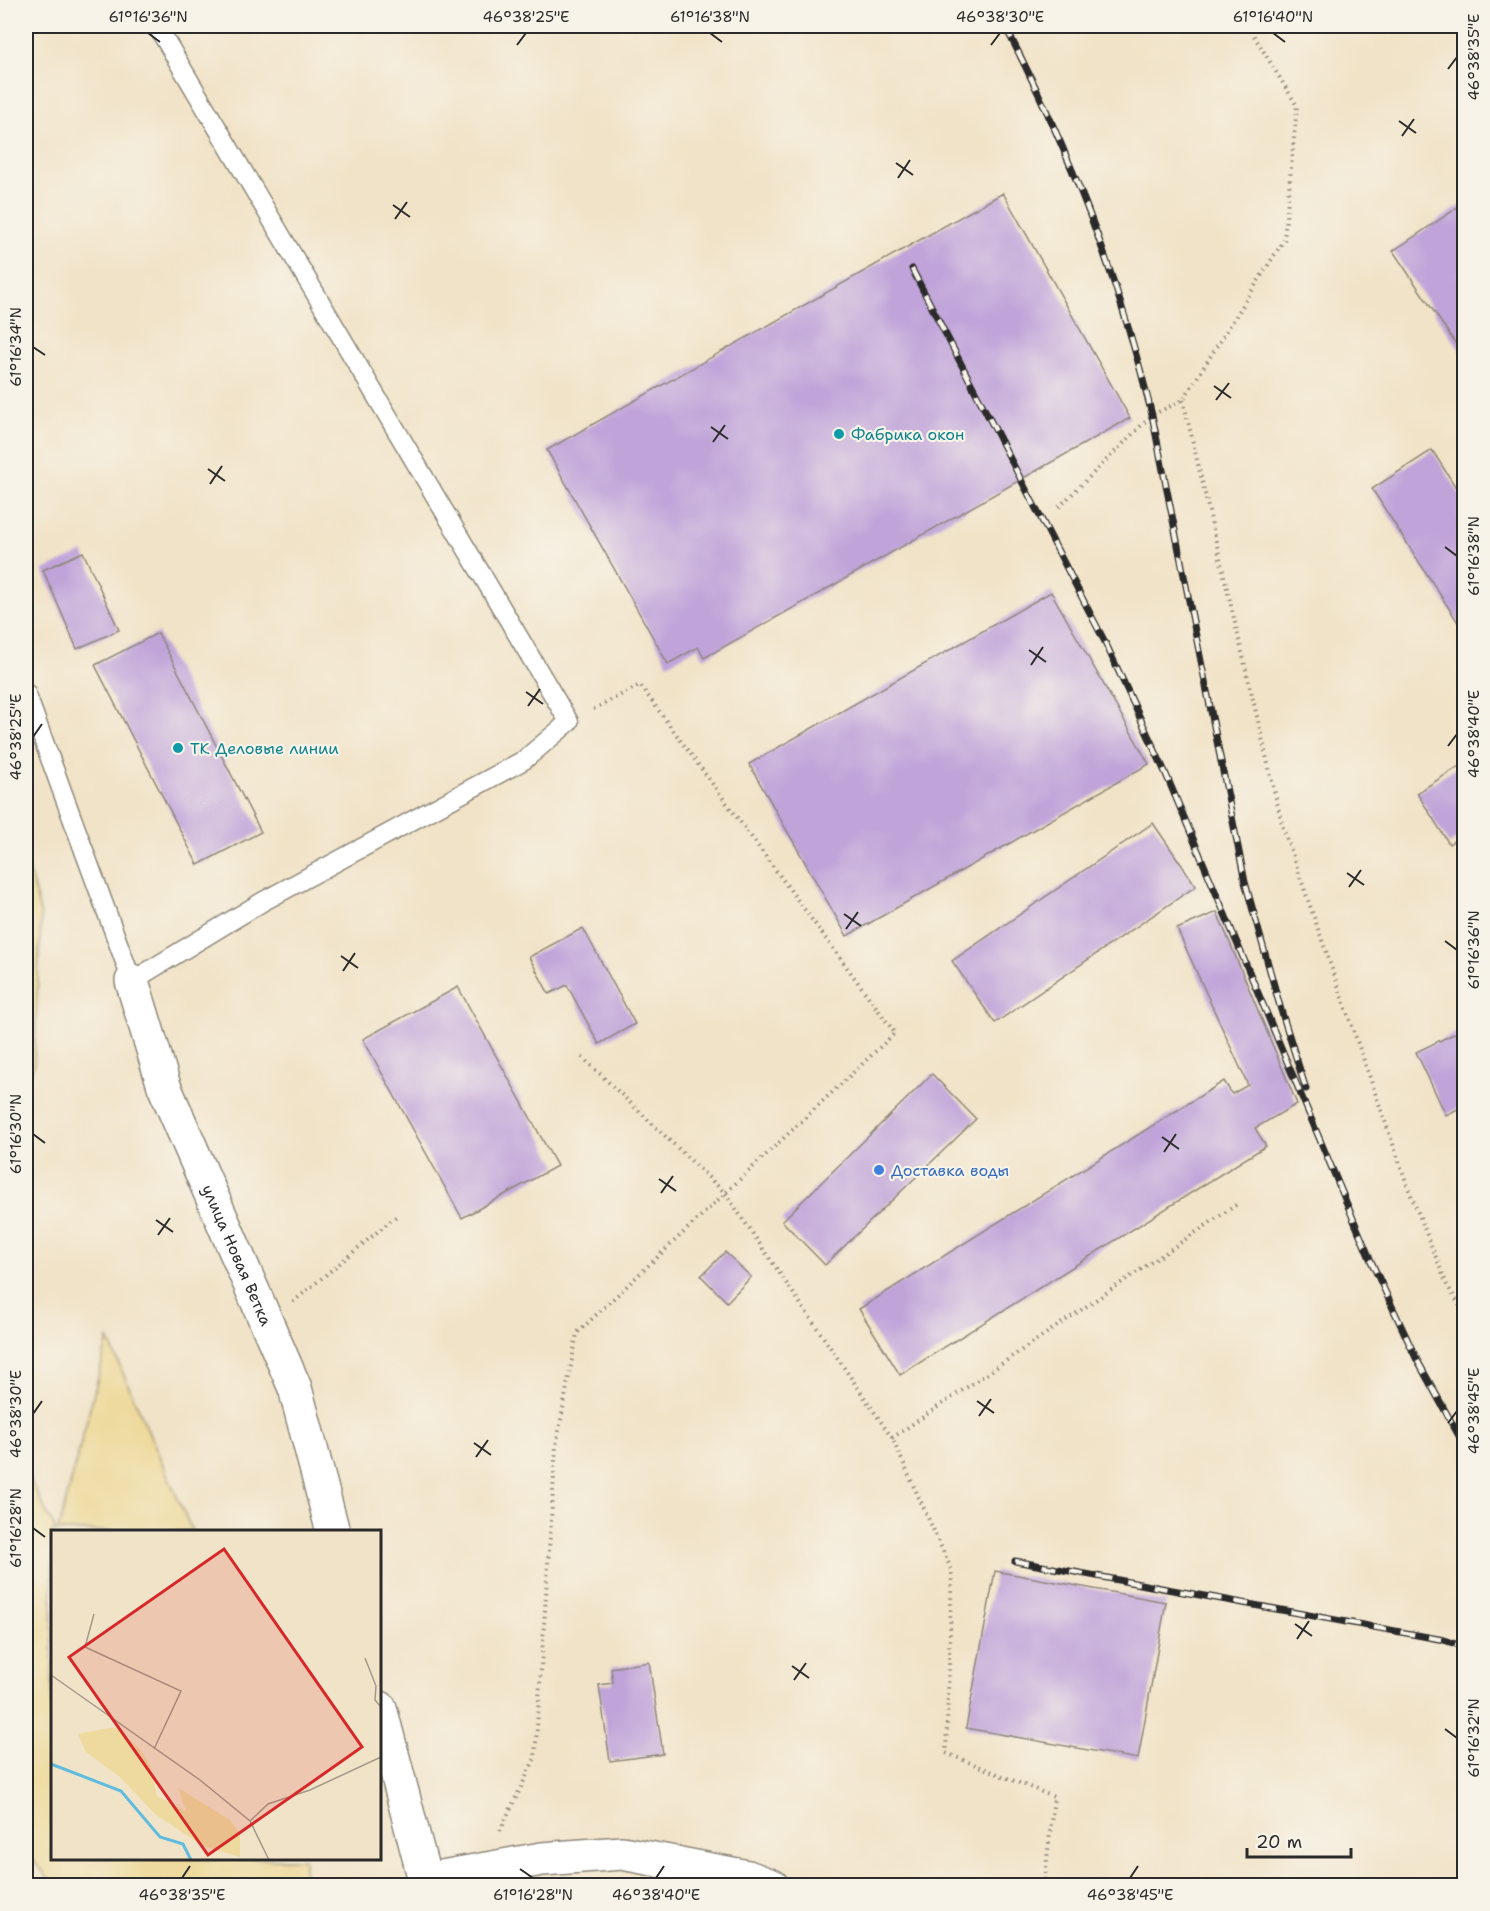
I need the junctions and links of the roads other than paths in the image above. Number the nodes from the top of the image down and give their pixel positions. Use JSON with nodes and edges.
{"nodes":[{"id":1,"x":157,"y":26,"type":"edge"},
{"id":2,"x":26,"y":693,"type":"edge"},
{"id":3,"x":132,"y":981,"type":"junction"},
{"id":4,"x":332,"y":1530,"type":"edge"},
{"id":5,"x":381,"y":1712,"type":"edge"},
{"id":6,"x":425,"y":1883,"type":"edge"},
{"id":7,"x":772,"y":1886,"type":"edge"}],
"edges":[{"from":1,"to":3,"type":"lane"},
{"from":2,"to":3,"type":"lane"},
{"from":3,"to":4,"type":"street","name":"улица Новая Ветка"},
{"from":5,"to":6,"type":"street"},
{"from":6,"to":7,"type":"street"}]}
